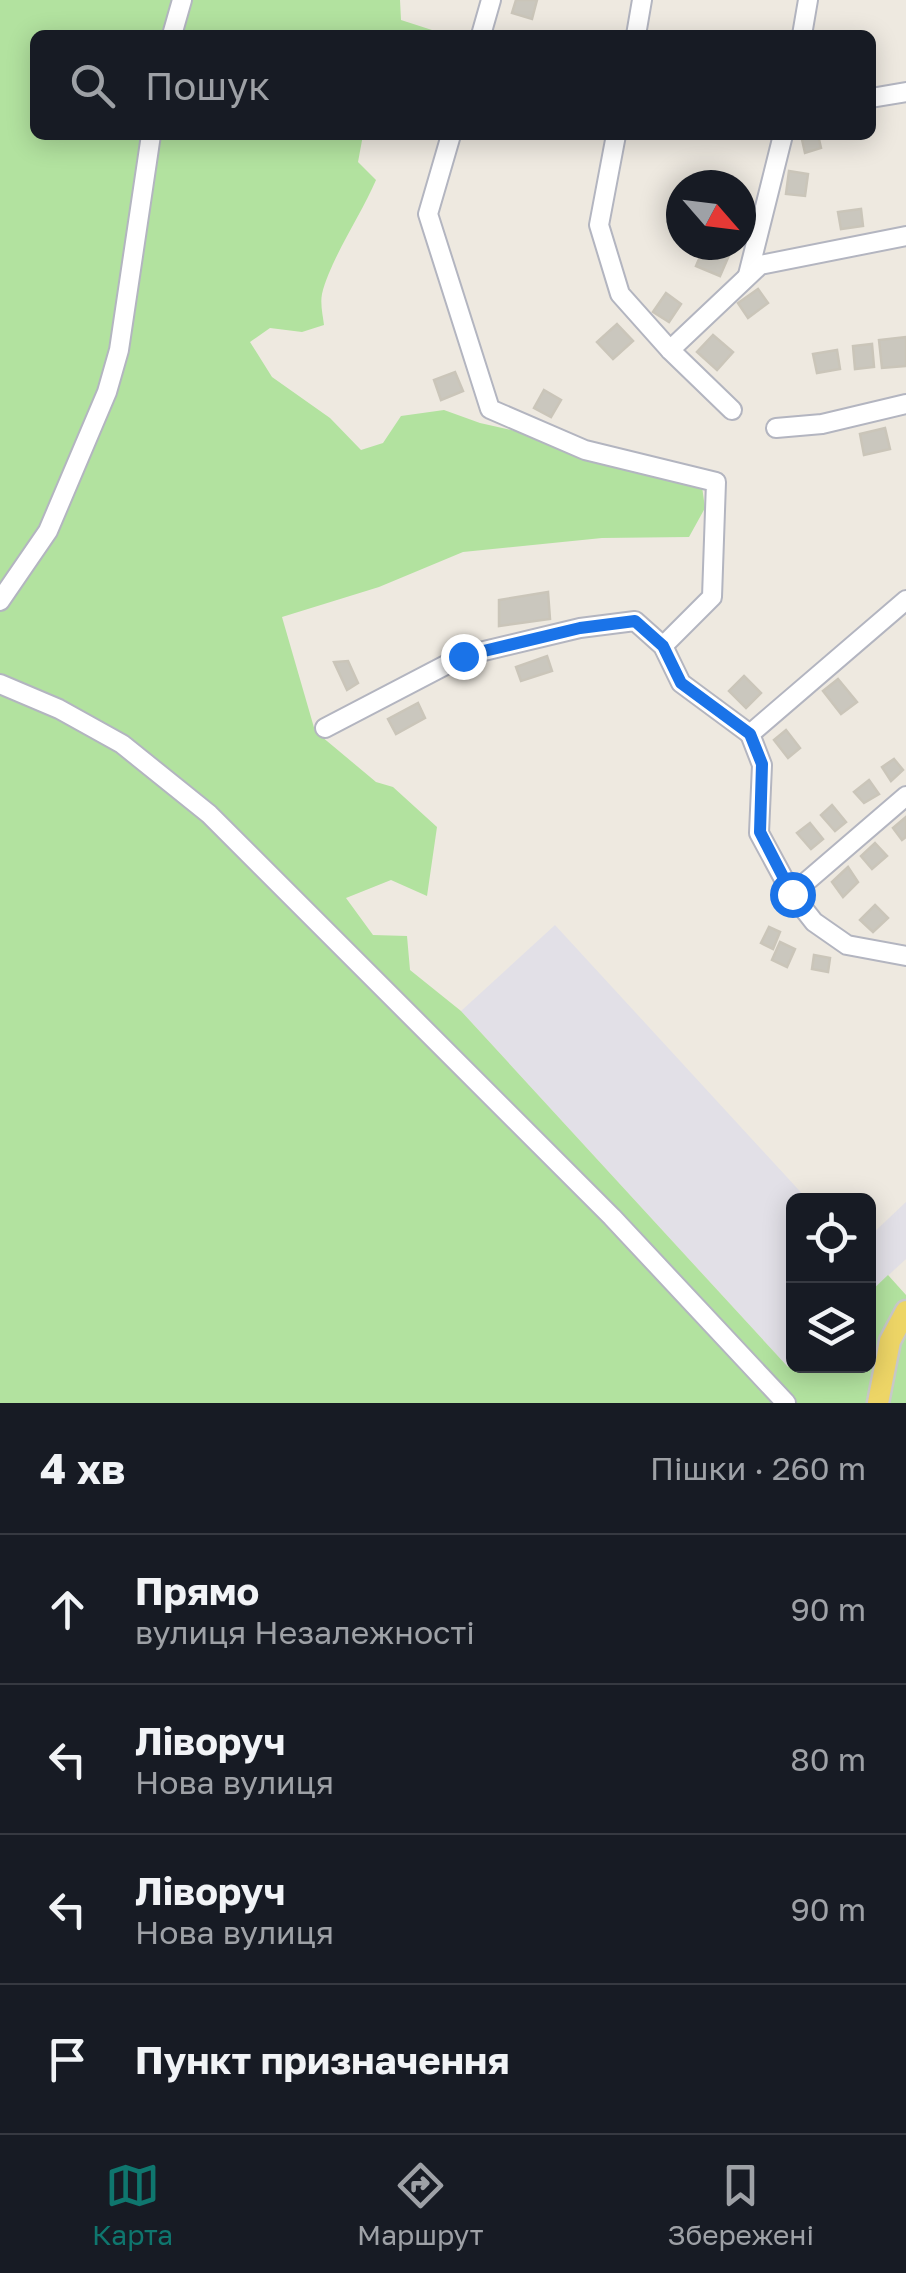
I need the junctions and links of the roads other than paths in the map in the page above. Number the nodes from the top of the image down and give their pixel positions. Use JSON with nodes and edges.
{"nodes":[{"id":1,"x":182,"y":0,"type":"edge"},
{"id":2,"x":491,"y":0,"type":"edge"},
{"id":3,"x":642,"y":0,"type":"edge"},
{"id":4,"x":808,"y":0,"type":"edge"},
{"id":5,"x":173,"y":30,"type":"edge"},
{"id":6,"x":482,"y":30,"type":"edge"},
{"id":7,"x":637,"y":30,"type":"edge"},
{"id":8,"x":803,"y":30,"type":"edge"},
{"id":9,"x":906,"y":92,"type":"edge"},
{"id":10,"x":876,"y":97,"type":"edge"},
{"id":11,"x":150,"y":140,"type":"edge"},
{"id":12,"x":450,"y":140,"type":"edge"},
{"id":13,"x":615,"y":140,"type":"edge"},
{"id":14,"x":783,"y":140,"type":"edge"},
{"id":15,"x":906,"y":236,"type":"edge"},
{"id":16,"x":748,"y":276,"type":"junction"},
{"id":17,"x":670,"y":350,"type":"junction"},
{"id":18,"x":906,"y":404,"type":"edge"},
{"id":19,"x":732,"y":410,"type":"dead end"},
{"id":20,"x":776,"y":428,"type":"dead end"},
{"id":21,"x":906,"y":600,"type":"edge"},
{"id":22,"x":0,"y":602,"type":"edge"},
{"id":23,"x":663,"y":646,"type":"junction"},
{"id":24,"x":0,"y":684,"type":"edge"},
{"id":25,"x":325,"y":728,"type":"dead end"},
{"id":26,"x":750,"y":734,"type":"junction"},
{"id":27,"x":906,"y":796,"type":"edge"},
{"id":28,"x":792,"y":894,"type":"junction"},
{"id":29,"x":906,"y":956,"type":"edge"},
{"id":30,"x":906,"y":1311,"type":"edge"},
{"id":31,"x":786,"y":1403,"type":"edge"},
{"id":32,"x":878,"y":1403,"type":"edge"}],
"edges":[{"from":1,"to":5,"type":"street"},
{"from":2,"to":6,"type":"street"},
{"from":3,"to":7,"type":"street"},
{"from":4,"to":8,"type":"street"},
{"from":9,"to":10,"type":"street"},
{"from":11,"to":22,"type":"street"},
{"from":12,"to":23,"type":"street"},
{"from":13,"to":17,"type":"street"},
{"from":14,"to":16,"type":"street"},
{"from":15,"to":16,"type":"street"},
{"from":16,"to":17,"type":"street"},
{"from":17,"to":19,"type":"street"},
{"from":18,"to":20,"type":"street"},
{"from":21,"to":26,"type":"street"},
{"from":23,"to":25,"type":"street"},
{"from":23,"to":26,"type":"street"},
{"from":24,"to":31,"type":"street"},
{"from":26,"to":28,"type":"street"},
{"from":27,"to":28,"type":"street"},
{"from":28,"to":29,"type":"street"},
{"from":30,"to":32,"type":"main road"}]}
